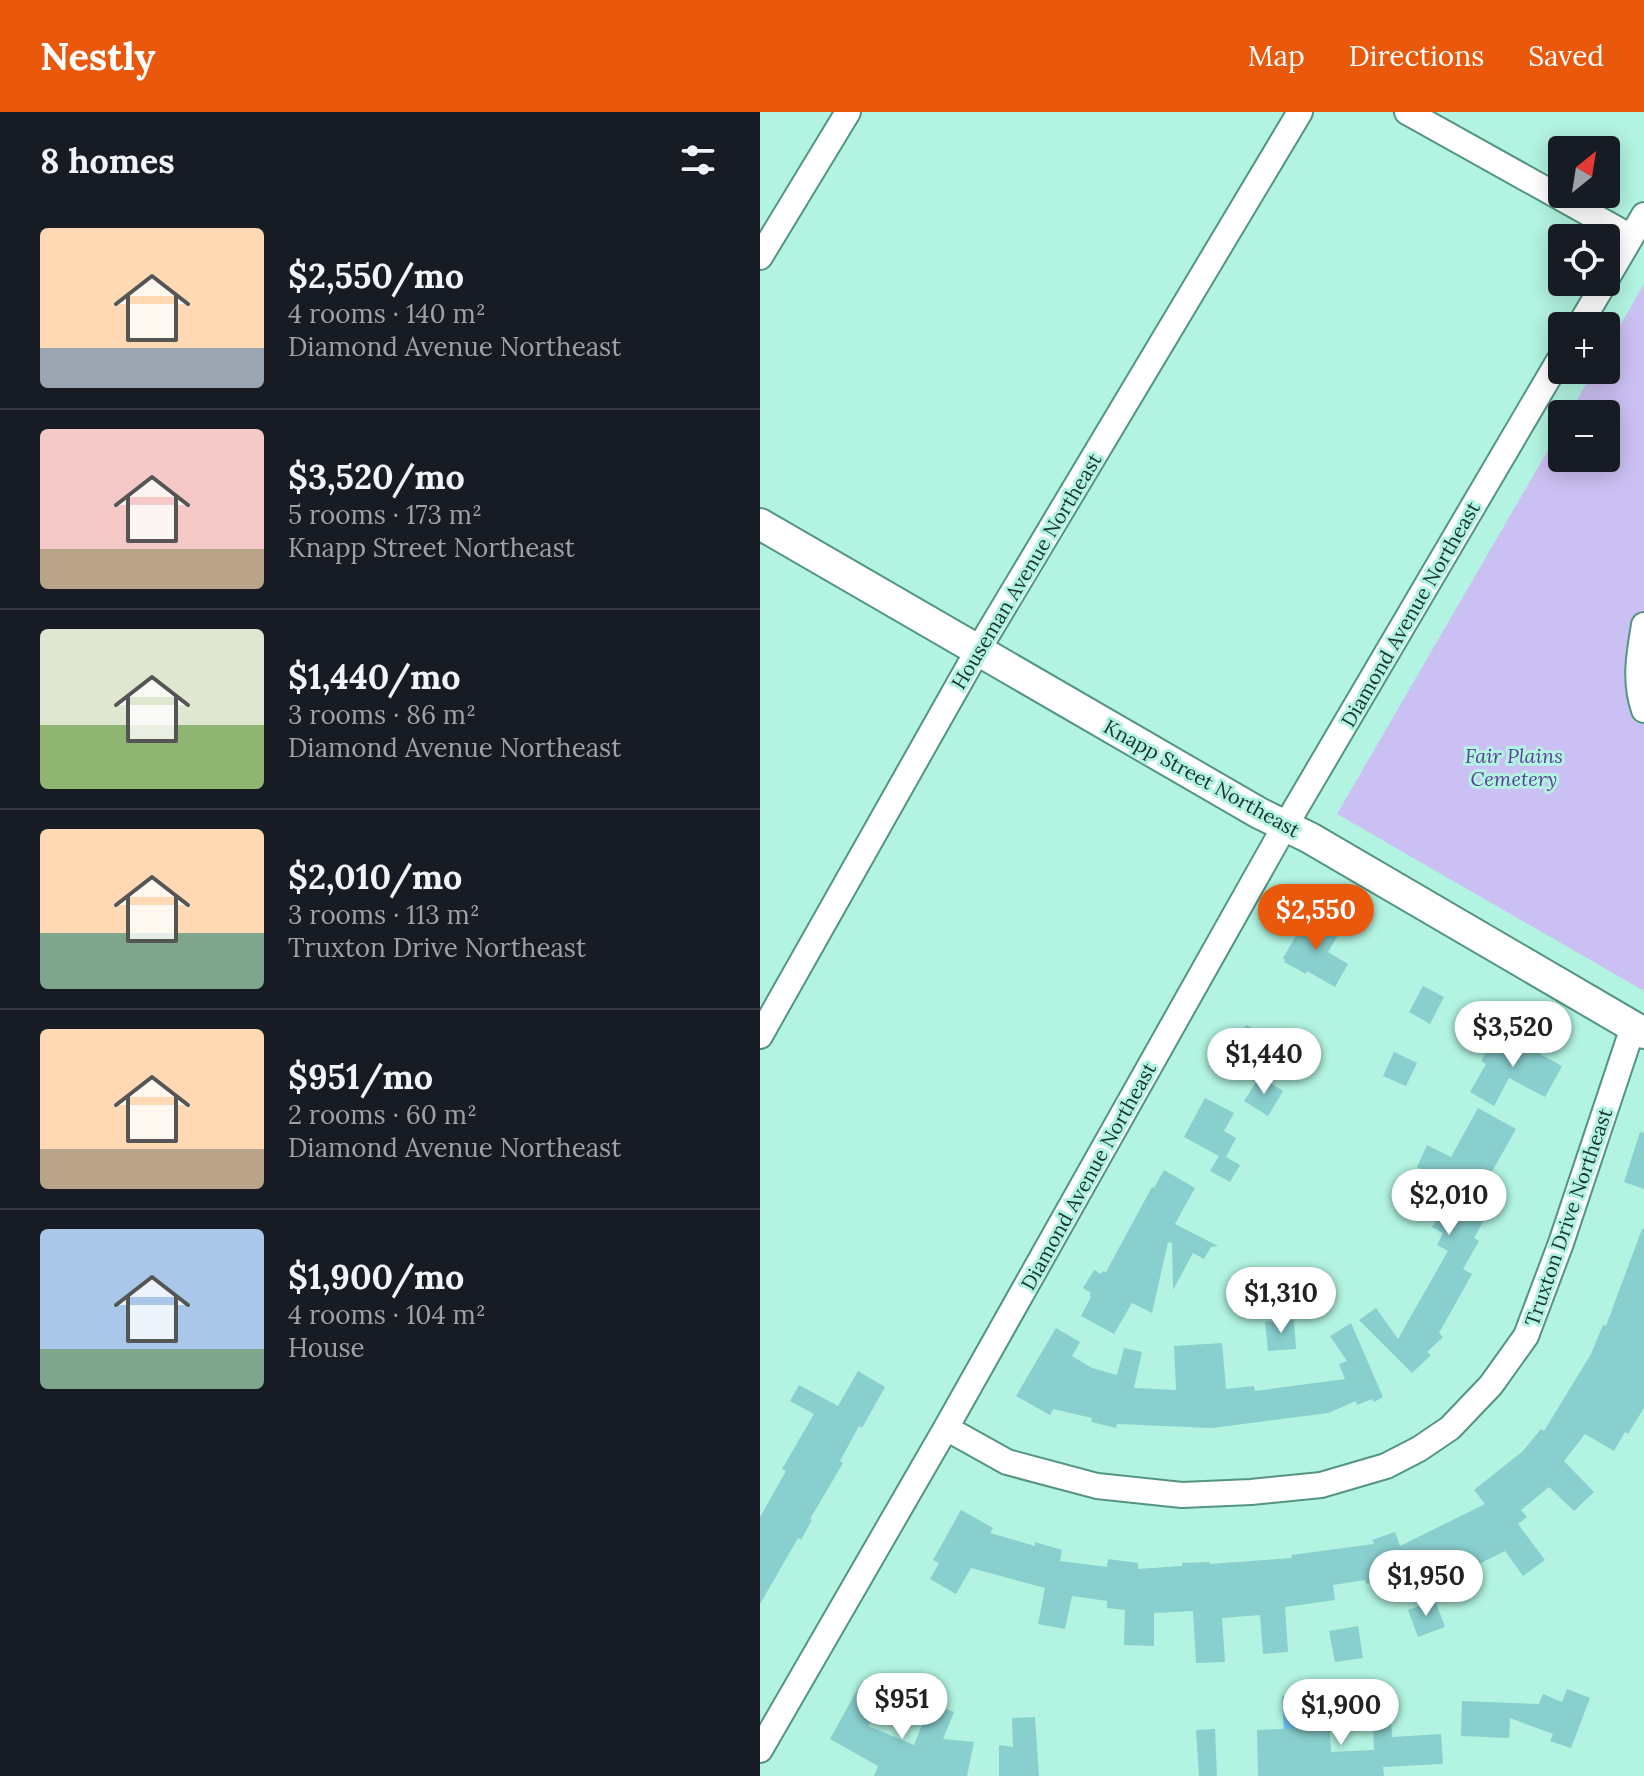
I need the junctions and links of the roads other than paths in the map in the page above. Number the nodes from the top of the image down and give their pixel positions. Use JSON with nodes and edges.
{"nodes":[{"id":1,"x":848,"y":112,"type":"edge"},
{"id":2,"x":1300,"y":112,"type":"edge"},
{"id":3,"x":1407,"y":112,"type":"edge"},
{"id":4,"x":1638,"y":234,"type":"edge"},
{"id":5,"x":760,"y":257,"type":"edge"},
{"id":6,"x":1620,"y":260,"type":"edge"},
{"id":7,"x":1548,"y":379,"type":"edge"},
{"id":8,"x":760,"y":524,"type":"edge"},
{"id":9,"x":1644,"y":625,"type":"edge"},
{"id":10,"x":978,"y":650,"type":"junction"},
{"id":11,"x":1644,"y":710,"type":"edge"},
{"id":12,"x":1285,"y":826,"type":"junction"},
{"id":13,"x":1639,"y":1030,"type":"edge"},
{"id":14,"x":760,"y":1036,"type":"edge"},
{"id":15,"x":946,"y":1428,"type":"junction"},
{"id":16,"x":760,"y":1750,"type":"edge"}],
"edges":[{"from":1,"to":5,"type":"street"},
{"from":2,"to":10,"type":"street","name":"Houseman Avenue Northeast"},
{"from":3,"to":4,"type":"street"},
{"from":4,"to":6,"type":"street"},
{"from":7,"to":12,"type":"street","name":"Diamond Avenue Northeast"},
{"from":8,"to":10,"type":"main road","name":"Knapp Street Northeast"},
{"from":9,"to":11,"type":"street"},
{"from":10,"to":12,"type":"main road","name":"Knapp Street Northeast"},
{"from":10,"to":14,"type":"street","name":"Houseman Avenue Northeast"},
{"from":12,"to":13,"type":"main road","name":"Knapp Street Northeast"},
{"from":12,"to":15,"type":"street","name":"Diamond Avenue Northeast"},
{"from":13,"to":15,"type":"street","name":"Truxton Drive Northeast"},
{"from":15,"to":16,"type":"street","name":"Diamond Avenue Northeast"}]}
